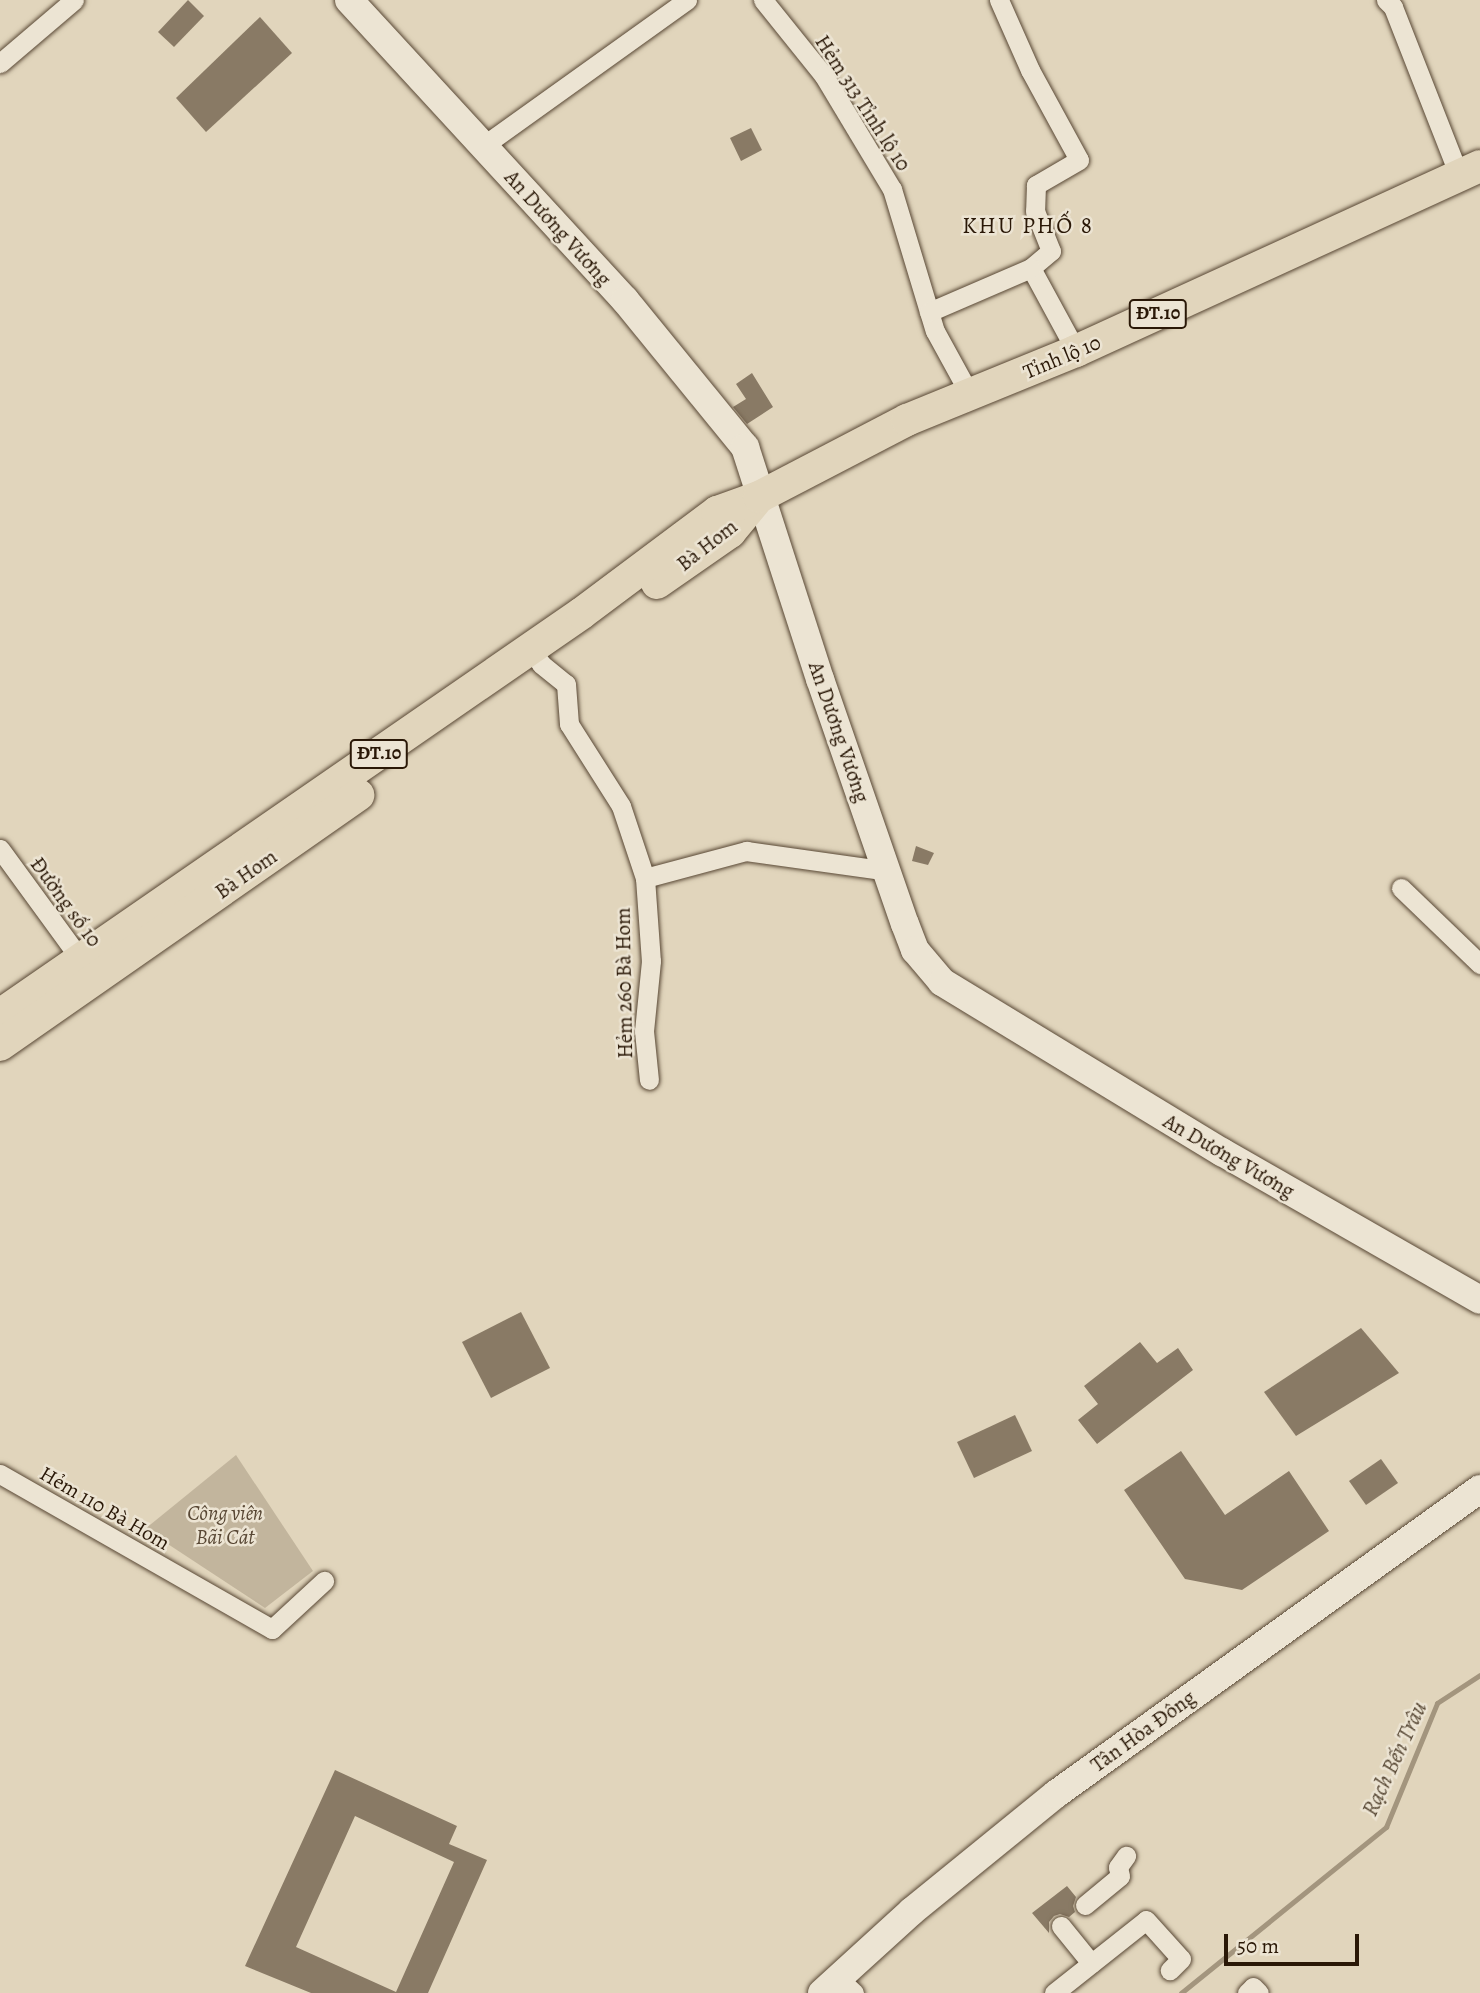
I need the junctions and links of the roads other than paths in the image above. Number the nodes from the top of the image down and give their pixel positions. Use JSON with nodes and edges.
{"nodes":[{"id":1,"x":74,"y":0,"type":"edge"},
{"id":2,"x":349,"y":0,"type":"edge"},
{"id":3,"x":687,"y":0,"type":"edge"},
{"id":4,"x":764,"y":0,"type":"edge"},
{"id":5,"x":999,"y":0,"type":"edge"},
{"id":6,"x":1386,"y":0,"type":"edge"},
{"id":7,"x":0,"y":63,"type":"edge"},
{"id":8,"x":483,"y":146,"type":"junction"},
{"id":9,"x":1469,"y":170,"type":"edge"},
{"id":10,"x":1031,"y":268,"type":"junction"},
{"id":11,"x":929,"y":312,"type":"junction"},
{"id":12,"x":1076,"y":351,"type":"junction"},
{"id":13,"x":970,"y":395,"type":"junction"},
{"id":14,"x":759,"y":497,"type":"junction"},
{"id":15,"x":536,"y":656,"type":"junction"},
{"id":16,"x":0,"y":849,"type":"edge"},
{"id":17,"x":888,"y":871,"type":"junction"},
{"id":18,"x":645,"y":878,"type":"junction"},
{"id":19,"x":1401,"y":888,"type":"dead end"},
{"id":20,"x":1480,"y":964,"type":"edge"},
{"id":21,"x":88,"y":970,"type":"junction"},
{"id":22,"x":0,"y":1015,"type":"edge"},
{"id":23,"x":0,"y":1045,"type":"edge"},
{"id":24,"x":649,"y":1080,"type":"dead end"},
{"id":25,"x":1480,"y":1300,"type":"edge"},
{"id":26,"x":0,"y":1475,"type":"edge"},
{"id":27,"x":1480,"y":1489,"type":"edge"},
{"id":28,"x":324,"y":1581,"type":"dead end"},
{"id":29,"x":1126,"y":1856,"type":"dead end"},
{"id":30,"x":1085,"y":1905,"type":"dead end"},
{"id":31,"x":1061,"y":1926,"type":"dead end"},
{"id":32,"x":1091,"y":1964,"type":"junction"},
{"id":33,"x":1170,"y":1970,"type":"dead end"},
{"id":34,"x":838,"y":1988,"type":"edge"},
{"id":35,"x":1054,"y":1993,"type":"edge"}],
"edges":[{"from":1,"to":7,"type":"street"},
{"from":2,"to":8,"type":"main road","name":"An Dương Vương"},
{"from":3,"to":8,"type":"street"},
{"from":4,"to":11,"type":"street","name":"Hẻm 313 Tỉnh lộ 10"},
{"from":5,"to":10,"type":"street"},
{"from":6,"to":9,"type":"street"},
{"from":8,"to":14,"type":"main road","name":"An Dương Vương"},
{"from":9,"to":12,"type":"main road","name":"Tỉnh lộ 10","number":"ĐT.10"},
{"from":10,"to":11,"type":"street"},
{"from":10,"to":12,"type":"street"},
{"from":11,"to":13,"type":"street","name":"Hẻm 313 Tỉnh lộ 10"},
{"from":12,"to":13,"type":"main road","name":"Tỉnh lộ 10","number":"ĐT.10"},
{"from":13,"to":14,"type":"main road","name":"Tỉnh lộ 10","number":"ĐT.10"},
{"from":14,"to":15,"type":"main road","name":"Bà Hom","number":"ĐT.10"},
{"from":14,"to":17,"type":"main road","name":"An Dương Vương"},
{"from":15,"to":18,"type":"street","name":"Hẻm 260 Bà Hom"},
{"from":15,"to":21,"type":"main road","name":"Bà Hom","number":"ĐT.10"},
{"from":16,"to":21,"type":"street","name":"Đường số 10"},
{"from":17,"to":18,"type":"street"},
{"from":17,"to":25,"type":"main road","name":"An Dương Vương"},
{"from":18,"to":24,"type":"street","name":"Hẻm 260 Bà Hom"},
{"from":19,"to":20,"type":"street"},
{"from":21,"to":22,"type":"main road","name":"Bà Hom","number":"ĐT.10"},
{"from":21,"to":23,"type":"main road","name":"Bà Hom","number":"ĐT.10"},
{"from":26,"to":28,"type":"street","name":"Hẻm 110 Bà Hom"},
{"from":27,"to":34,"type":"main road","name":"Tân Hòa Đông"},
{"from":29,"to":30,"type":"street"},
{"from":31,"to":32,"type":"street"},
{"from":32,"to":33,"type":"street"},
{"from":32,"to":35,"type":"street"}]}
